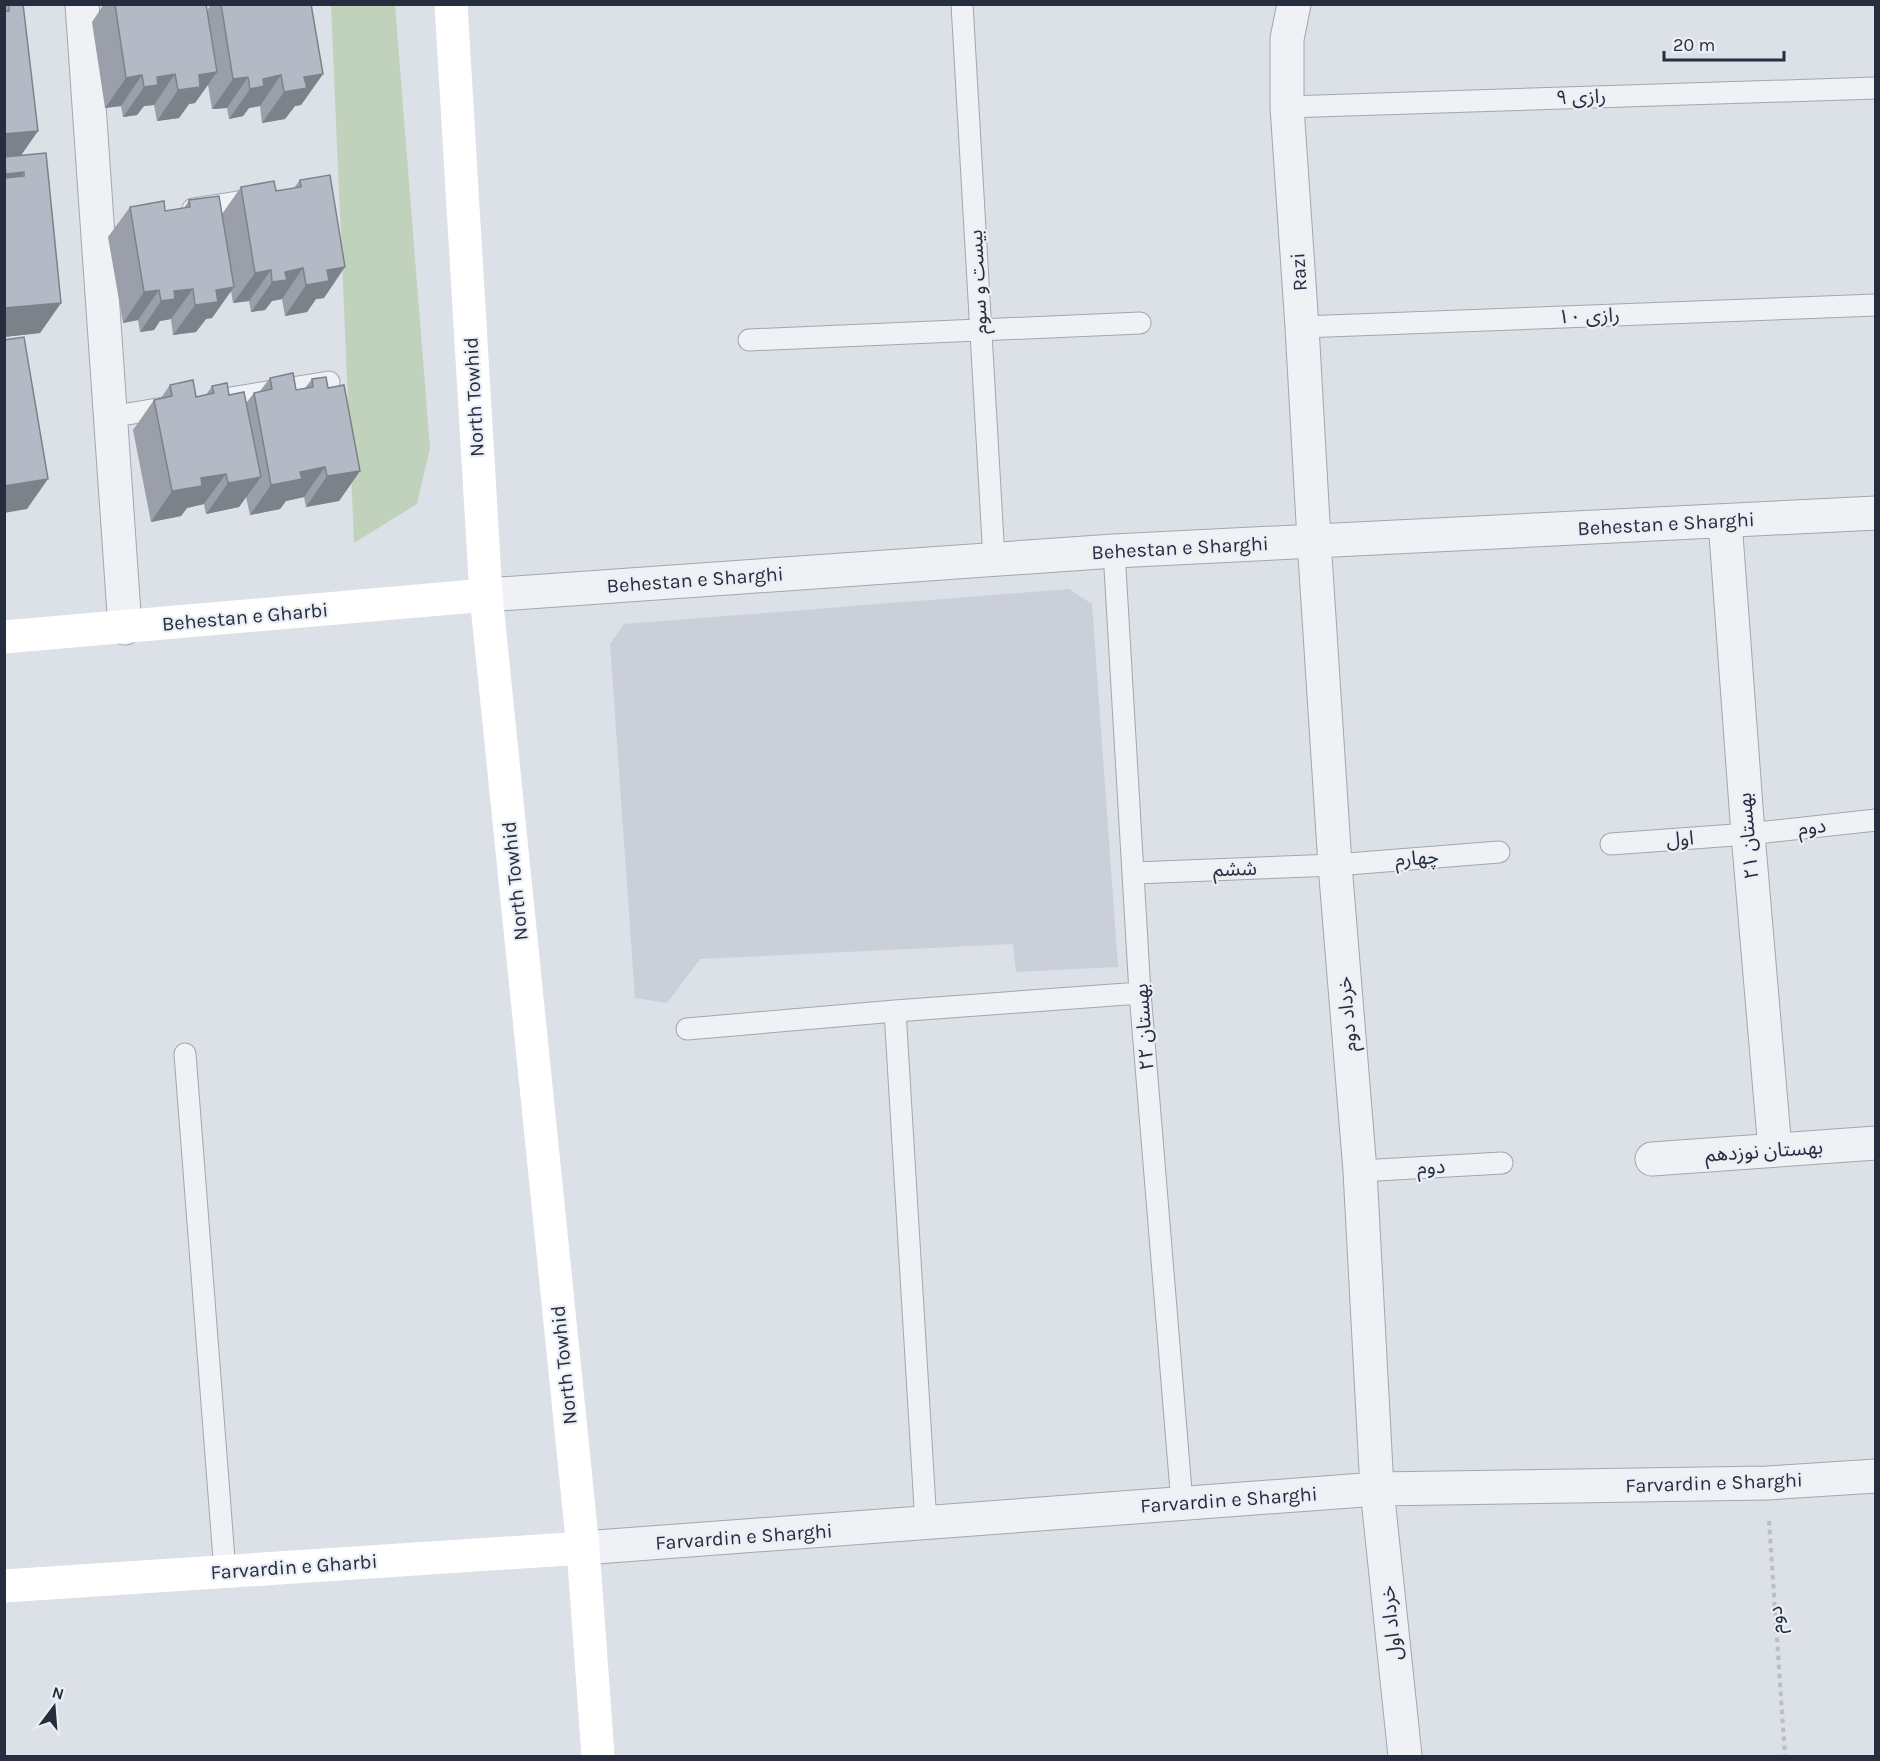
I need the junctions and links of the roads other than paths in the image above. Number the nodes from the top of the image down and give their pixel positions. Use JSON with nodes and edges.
{"nodes":[{"id":1,"x":452,"y":4,"type":"edge"},
{"id":2,"x":962,"y":4,"type":"edge"},
{"id":3,"x":1294,"y":4,"type":"edge"},
{"id":4,"x":90,"y":13,"type":"edge"},
{"id":5,"x":1875,"y":88,"type":"edge"},
{"id":6,"x":1287,"y":107,"type":"junction"},
{"id":7,"x":279,"y":196,"type":"edge"},
{"id":8,"x":177,"y":212,"type":"edge"},
{"id":9,"x":1875,"y":305,"type":"edge"},
{"id":10,"x":1140,"y":323,"type":"dead end"},
{"id":11,"x":1302,"y":327,"type":"junction"},
{"id":12,"x":981,"y":332,"type":"junction"},
{"id":13,"x":749,"y":340,"type":"dead end"},
{"id":14,"x":329,"y":382,"type":"edge"},
{"id":15,"x":110,"y":417,"type":"junction"},
{"id":16,"x":1875,"y":513,"type":"edge"},
{"id":17,"x":1725,"y":521,"type":"junction"},
{"id":18,"x":1314,"y":540,"type":"junction"},
{"id":19,"x":1114,"y":551,"type":"junction"},
{"id":20,"x":994,"y":559,"type":"junction"},
{"id":21,"x":486,"y":595,"type":"junction"},
{"id":22,"x":125,"y":628,"type":"junction"},
{"id":23,"x":4,"y":637,"type":"edge"},
{"id":24,"x":1875,"y":819,"type":"edge"},
{"id":25,"x":1748,"y":834,"type":"junction"},
{"id":26,"x":1611,"y":844,"type":"dead end"},
{"id":27,"x":1499,"y":852,"type":"dead end"},
{"id":28,"x":1335,"y":865,"type":"junction"},
{"id":29,"x":1135,"y":873,"type":"junction"},
{"id":30,"x":1140,"y":993,"type":"junction"},
{"id":31,"x":895,"y":1011,"type":"junction"},
{"id":32,"x":687,"y":1029,"type":"dead end"},
{"id":33,"x":185,"y":1054,"type":"dead end"},
{"id":34,"x":1875,"y":1143,"type":"edge"},
{"id":35,"x":1775,"y":1150,"type":"junction"},
{"id":36,"x":1653,"y":1159,"type":"dead end"},
{"id":37,"x":1502,"y":1163,"type":"dead end"},
{"id":38,"x":1360,"y":1171,"type":"junction"},
{"id":39,"x":1875,"y":1476,"type":"edge"},
{"id":40,"x":1377,"y":1489,"type":"junction"},
{"id":41,"x":1182,"y":1503,"type":"junction"},
{"id":42,"x":926,"y":1524,"type":"junction"},
{"id":43,"x":583,"y":1548,"type":"junction"},
{"id":44,"x":225,"y":1572,"type":"junction"},
{"id":45,"x":4,"y":1587,"type":"edge"},
{"id":46,"x":598,"y":1756,"type":"edge"},
{"id":47,"x":1405,"y":1756,"type":"edge"}],
"edges":[{"from":1,"to":21,"type":"street","name":"North Towhid"},
{"from":2,"to":12,"type":"lane","name":"بیست و سوم"},
{"from":3,"to":6,"type":"street","name":"Razi"},
{"from":4,"to":15,"type":"street"},
{"from":5,"to":6,"type":"lane","name":"رازی ۹"},
{"from":6,"to":11,"type":"street","name":"Razi"},
{"from":7,"to":8,"type":"lane"},
{"from":9,"to":11,"type":"lane","name":"رازی ۱۰"},
{"from":10,"to":12,"type":"lane"},
{"from":11,"to":18,"type":"street","name":"Razi"},
{"from":12,"to":13,"type":"lane"},
{"from":12,"to":20,"type":"lane","name":"بیست و سوم"},
{"from":14,"to":15,"type":"lane"},
{"from":15,"to":22,"type":"street"},
{"from":16,"to":17,"type":"street","name":"Behestan e Sharghi"},
{"from":17,"to":18,"type":"street","name":"Behestan e Sharghi"},
{"from":17,"to":25,"type":"street","name":"بهستان ۲۱"},
{"from":18,"to":19,"type":"street","name":"Behestan e Sharghi"},
{"from":18,"to":28,"type":"street","name":"خرداد دوم"},
{"from":19,"to":20,"type":"street","name":"Behestan e Sharghi"},
{"from":19,"to":29,"type":"lane","name":"بهستان ۲۲"},
{"from":20,"to":21,"type":"street","name":"Behestan e Sharghi"},
{"from":21,"to":22,"type":"street","name":"Behestan e Gharbi"},
{"from":21,"to":43,"type":"street","name":"North Towhid"},
{"from":22,"to":23,"type":"street","name":"Behestan e Gharbi"},
{"from":24,"to":25,"type":"lane","name":"دوم"},
{"from":25,"to":26,"type":"lane","name":"اول"},
{"from":25,"to":35,"type":"street","name":"بهستان ۲۱"},
{"from":27,"to":28,"type":"lane","name":"چهارم"},
{"from":28,"to":29,"type":"lane","name":"ششم"},
{"from":28,"to":38,"type":"street","name":"خرداد دوم"},
{"from":29,"to":30,"type":"lane","name":"بهستان ۲۲"},
{"from":30,"to":31,"type":"lane"},
{"from":30,"to":41,"type":"lane","name":"بهستان ۲۲"},
{"from":31,"to":32,"type":"lane"},
{"from":31,"to":42,"type":"lane"},
{"from":33,"to":44,"type":"lane"},
{"from":34,"to":35,"type":"street","name":"بهستان نوزدهم"},
{"from":35,"to":36,"type":"street","name":"بهستان نوزدهم"},
{"from":37,"to":38,"type":"lane","name":"دوم"},
{"from":38,"to":40,"type":"street","name":"خرداد دوم"},
{"from":39,"to":40,"type":"street","name":"Farvardin e Sharghi"},
{"from":40,"to":41,"type":"street","name":"Farvardin e Sharghi"},
{"from":40,"to":47,"type":"street","name":"خرداد اول"},
{"from":41,"to":42,"type":"street","name":"Farvardin e Sharghi"},
{"from":42,"to":43,"type":"street","name":"Farvardin e Sharghi"},
{"from":43,"to":44,"type":"street","name":"Farvardin e Gharbi"},
{"from":43,"to":46,"type":"street","name":"North Towhid"},
{"from":44,"to":45,"type":"street","name":"Farvardin e Gharbi"}]}
